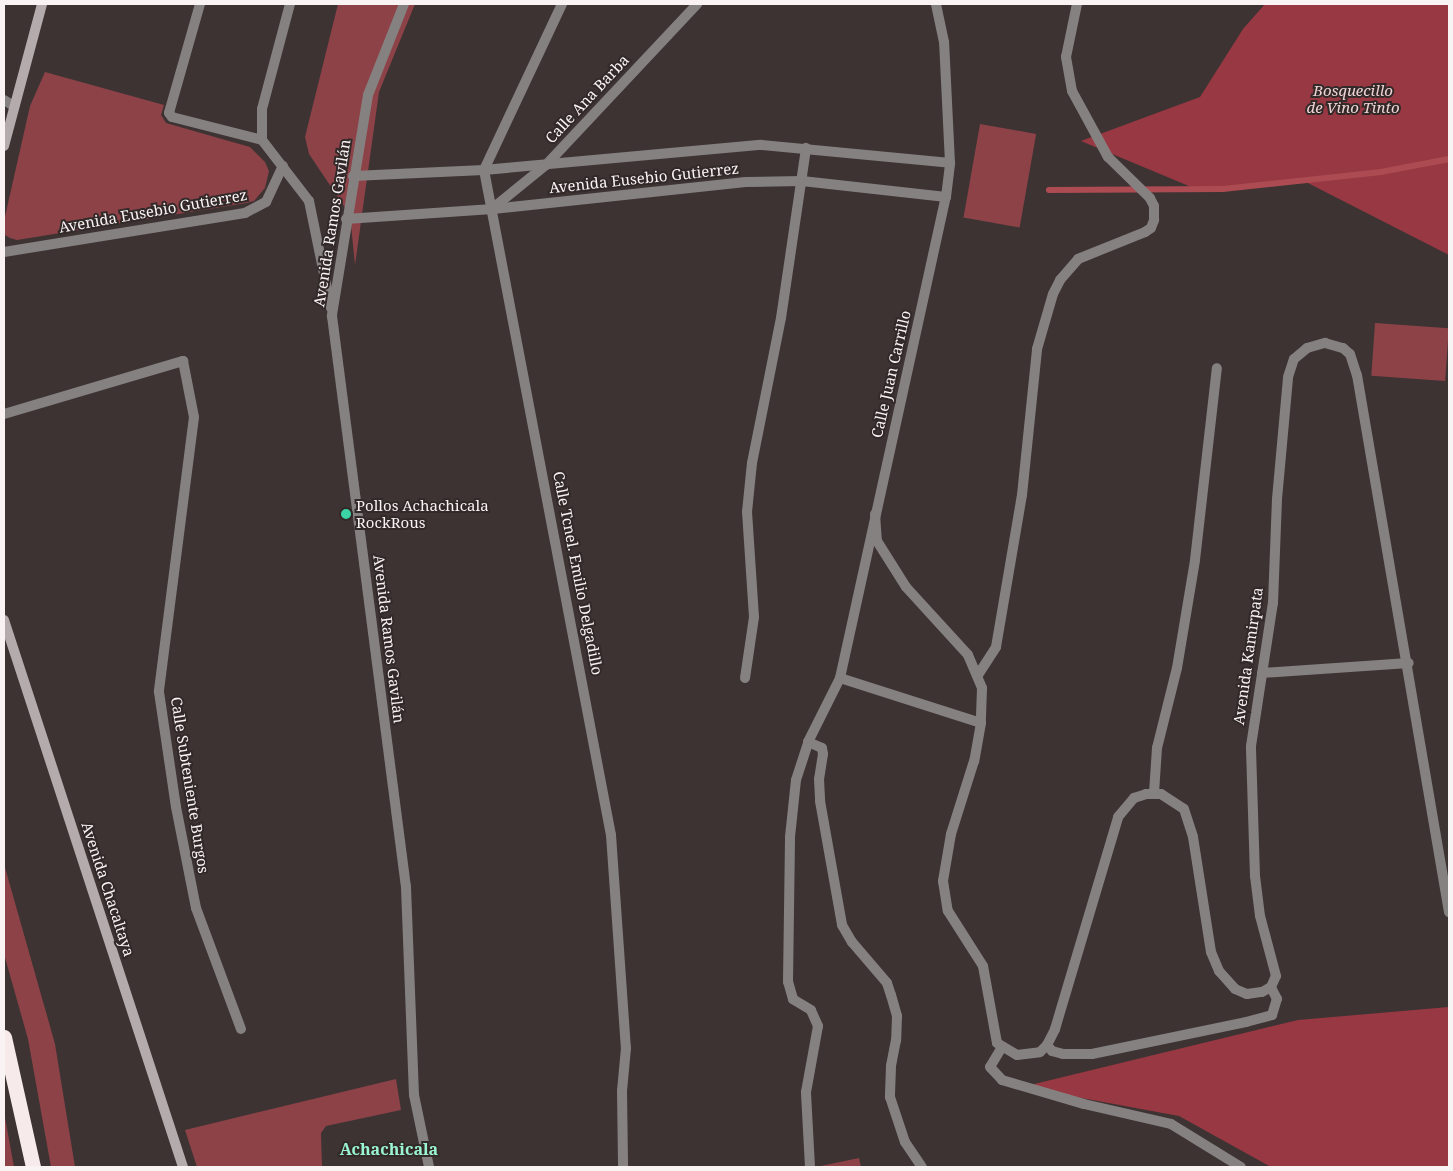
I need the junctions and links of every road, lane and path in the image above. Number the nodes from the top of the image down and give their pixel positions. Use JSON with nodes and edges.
{"nodes":[{"id":1,"x":42,"y":4,"type":"edge"},
{"id":2,"x":200,"y":4,"type":"edge"},
{"id":3,"x":290,"y":4,"type":"edge"},
{"id":4,"x":404,"y":4,"type":"edge"},
{"id":5,"x":562,"y":4,"type":"edge"},
{"id":6,"x":697,"y":4,"type":"edge"},
{"id":7,"x":936,"y":4,"type":"edge"},
{"id":8,"x":1077,"y":4,"type":"edge"},
{"id":9,"x":4,"y":100,"type":"edge"},
{"id":10,"x":14,"y":106,"type":"junction"},
{"id":11,"x":262,"y":140,"type":"junction"},
{"id":12,"x":4,"y":146,"type":"edge"},
{"id":13,"x":806,"y":148,"type":"junction"},
{"id":14,"x":950,"y":163,"type":"junction"},
{"id":15,"x":546,"y":165,"type":"junction"},
{"id":16,"x":283,"y":166,"type":"junction"},
{"id":17,"x":484,"y":170,"type":"junction"},
{"id":18,"x":353,"y":176,"type":"junction"},
{"id":19,"x":802,"y":181,"type":"junction"},
{"id":20,"x":946,"y":197,"type":"junction"},
{"id":21,"x":493,"y":209,"type":"junction"},
{"id":22,"x":346,"y":219,"type":"junction"},
{"id":23,"x":4,"y":252,"type":"edge"},
{"id":24,"x":332,"y":316,"type":"junction"},
{"id":25,"x":1217,"y":368,"type":"dead end"},
{"id":26,"x":4,"y":414,"type":"edge"},
{"id":27,"x":875,"y":514,"type":"junction"},
{"id":28,"x":4,"y":620,"type":"edge"},
{"id":29,"x":1409,"y":664,"type":"junction"},
{"id":30,"x":1262,"y":673,"type":"junction"},
{"id":31,"x":978,"y":676,"type":"junction"},
{"id":32,"x":745,"y":678,"type":"dead end"},
{"id":33,"x":840,"y":678,"type":"junction"},
{"id":34,"x":981,"y":723,"type":"junction"},
{"id":35,"x":808,"y":742,"type":"junction"},
{"id":36,"x":1154,"y":793,"type":"junction"},
{"id":37,"x":1449,"y":912,"type":"edge"},
{"id":38,"x":1271,"y":987,"type":"junction"},
{"id":39,"x":241,"y":1029,"type":"dead end"},
{"id":40,"x":4,"y":1036,"type":"edge"},
{"id":41,"x":1047,"y":1045,"type":"junction"},
{"id":42,"x":1002,"y":1047,"type":"junction"},
{"id":43,"x":33,"y":1167,"type":"edge"},
{"id":44,"x":183,"y":1167,"type":"edge"},
{"id":45,"x":429,"y":1167,"type":"edge"},
{"id":46,"x":623,"y":1167,"type":"edge"},
{"id":47,"x":810,"y":1167,"type":"edge"},
{"id":48,"x":922,"y":1167,"type":"edge"},
{"id":49,"x":1241,"y":1167,"type":"edge"}],
"edges":[{"from":1,"to":10,"type":"street"},
{"from":2,"to":11,"type":"street"},
{"from":3,"to":11,"type":"street"},
{"from":4,"to":18,"type":"street","name":"Avenida Ramos Gavilán"},
{"from":5,"to":17,"type":"street"},
{"from":6,"to":15,"type":"street","name":"Calle Ana Barba"},
{"from":7,"to":14,"type":"street","name":"Calle Juan Carrillo"},
{"from":8,"to":31,"type":"street"},
{"from":9,"to":10,"type":"street"},
{"from":10,"to":12,"type":"street"},
{"from":11,"to":16,"type":"street"},
{"from":13,"to":14,"type":"street","name":"Avenida Eusebio Gutierrez"},
{"from":13,"to":15,"type":"street","name":"Avenida Eusebio Gutierrez"},
{"from":13,"to":19,"type":"street"},
{"from":14,"to":20,"type":"street","name":"Calle Juan Carrillo"},
{"from":15,"to":17,"type":"street","name":"Avenida Eusebio Gutierrez"},
{"from":15,"to":21,"type":"street","name":"Calle Ana Barba"},
{"from":16,"to":23,"type":"street","name":"Avenida Eusebio Gutierrez"},
{"from":16,"to":24,"type":"street"},
{"from":17,"to":18,"type":"street","name":"Avenida Eusebio Gutierrez"},
{"from":17,"to":21,"type":"street","name":"Calle Tcnel. Emilio Delgadillo"},
{"from":18,"to":22,"type":"street","name":"Avenida Ramos Gavilán"},
{"from":19,"to":20,"type":"street","name":"Avenida Eusebio Gutierrez"},
{"from":19,"to":21,"type":"street","name":"Avenida Eusebio Gutierrez"},
{"from":19,"to":32,"type":"street"},
{"from":20,"to":27,"type":"street","name":"Calle Juan Carrillo"},
{"from":21,"to":22,"type":"street","name":"Avenida Eusebio Gutierrez"},
{"from":21,"to":46,"type":"street","name":"Calle Tcnel. Emilio Delgadillo"},
{"from":22,"to":24,"type":"street","name":"Avenida Ramos Gavilán"},
{"from":24,"to":45,"type":"street","name":"Avenida Ramos Gavilán"},
{"from":25,"to":36,"type":"street"},
{"from":26,"to":39,"type":"street","name":"Calle Subteniente Burgos"},
{"from":27,"to":31,"type":"street"},
{"from":27,"to":33,"type":"street","name":"Calle Juan Carrillo"},
{"from":28,"to":44,"type":"street","name":"Avenida Chacaltaya"},
{"from":29,"to":30,"type":"street"},
{"from":29,"to":30,"type":"street","name":"Avenida Kamirpata"},
{"from":29,"to":37,"type":"street","name":"Avenida Kamirpata"},
{"from":30,"to":38,"type":"street","name":"Avenida Kamirpata"},
{"from":31,"to":34,"type":"street"},
{"from":33,"to":34,"type":"street"},
{"from":33,"to":35,"type":"street","name":"Calle Juan Carrillo"},
{"from":34,"to":42,"type":"street"},
{"from":35,"to":47,"type":"street","name":"Calle Juan Carrillo"},
{"from":35,"to":48,"type":"street"},
{"from":36,"to":38,"type":"street"},
{"from":36,"to":41,"type":"street"},
{"from":38,"to":41,"type":"street","name":"Avenida Kamirpata"},
{"from":40,"to":43,"type":"highway"},
{"from":41,"to":42,"type":"street"},
{"from":42,"to":49,"type":"street"}]}
